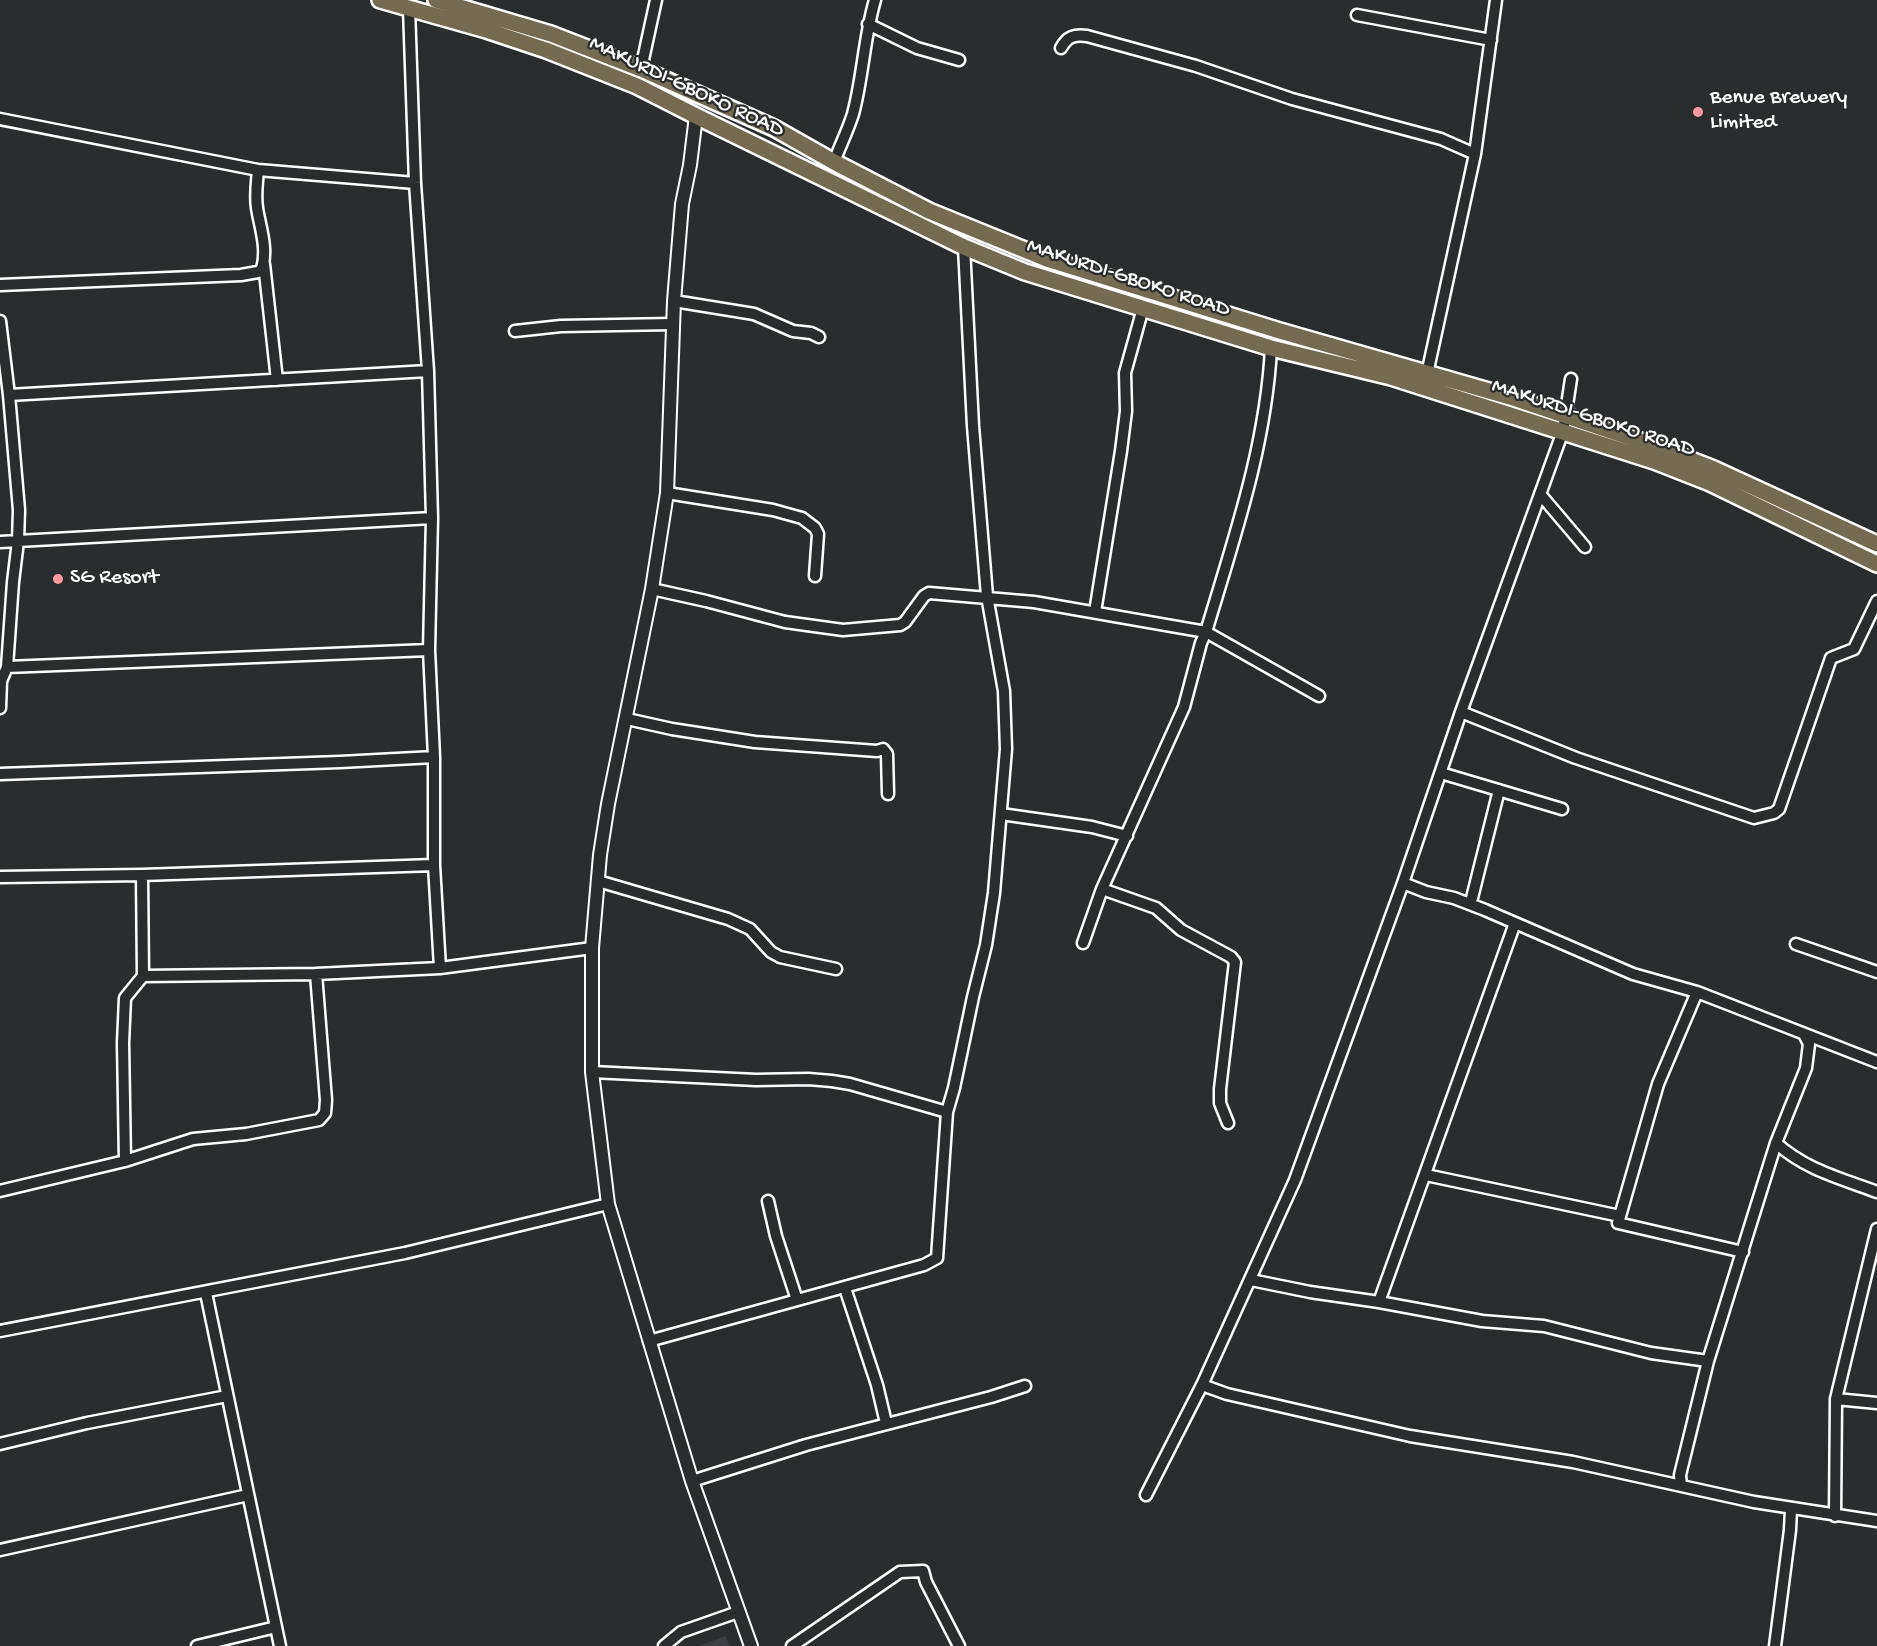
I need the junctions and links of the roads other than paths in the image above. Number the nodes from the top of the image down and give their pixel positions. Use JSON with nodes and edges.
{"nodes":[{"id":1,"x":380,"y":0,"type":"edge"},
{"id":2,"x":436,"y":0,"type":"edge"},
{"id":3,"x":656,"y":0,"type":"edge"},
{"id":4,"x":874,"y":0,"type":"edge"},
{"id":5,"x":1496,"y":0,"type":"edge"},
{"id":6,"x":409,"y":8,"type":"junction"},
{"id":7,"x":1357,"y":15,"type":"dead end"},
{"id":8,"x":868,"y":24,"type":"junction"},
{"id":9,"x":1491,"y":40,"type":"junction"},
{"id":10,"x":1061,"y":48,"type":"dead end"},
{"id":11,"x":959,"y":60,"type":"dead end"},
{"id":12,"x":641,"y":69,"type":"junction"},
{"id":13,"x":696,"y":116,"type":"junction"},
{"id":14,"x":0,"y":119,"type":"edge"},
{"id":15,"x":1475,"y":154,"type":"junction"},
{"id":16,"x":834,"y":162,"type":"junction"},
{"id":17,"x":258,"y":170,"type":"junction"},
{"id":18,"x":415,"y":183,"type":"junction"},
{"id":19,"x":964,"y":246,"type":"junction"},
{"id":20,"x":264,"y":264,"type":"junction"},
{"id":21,"x":0,"y":285,"type":"edge"},
{"id":22,"x":674,"y":301,"type":"junction"},
{"id":23,"x":1143,"y":308,"type":"junction"},
{"id":24,"x":0,"y":321,"type":"edge"},
{"id":25,"x":673,"y":324,"type":"junction"},
{"id":26,"x":515,"y":331,"type":"dead end"},
{"id":27,"x":819,"y":337,"type":"dead end"},
{"id":28,"x":1271,"y":348,"type":"junction"},
{"id":29,"x":428,"y":371,"type":"junction"},
{"id":30,"x":1426,"y":374,"type":"junction"},
{"id":31,"x":1571,"y":379,"type":"dead end"},
{"id":32,"x":277,"y":380,"type":"junction"},
{"id":33,"x":9,"y":395,"type":"junction"},
{"id":34,"x":1566,"y":415,"type":"junction"},
{"id":35,"x":1563,"y":431,"type":"junction"},
{"id":36,"x":667,"y":493,"type":"junction"},
{"id":37,"x":1540,"y":494,"type":"junction"},
{"id":38,"x":432,"y":518,"type":"junction"},
{"id":39,"x":18,"y":541,"type":"junction"},
{"id":40,"x":0,"y":542,"type":"edge"},
{"id":41,"x":1877,"y":544,"type":"edge"},
{"id":42,"x":1586,"y":547,"type":"dead end"},
{"id":43,"x":1877,"y":564,"type":"edge"},
{"id":44,"x":815,"y":576,"type":"dead end"},
{"id":45,"x":652,"y":589,"type":"junction"},
{"id":46,"x":987,"y":597,"type":"junction"},
{"id":47,"x":1877,"y":601,"type":"edge"},
{"id":48,"x":1095,"y":612,"type":"junction"},
{"id":49,"x":1206,"y":632,"type":"junction"},
{"id":50,"x":429,"y":650,"type":"junction"},
{"id":51,"x":6,"y":667,"type":"junction"},
{"id":52,"x":1319,"y":696,"type":"dead end"},
{"id":53,"x":0,"y":708,"type":"edge"},
{"id":54,"x":1461,"y":712,"type":"junction"},
{"id":55,"x":627,"y":719,"type":"junction"},
{"id":56,"x":434,"y":757,"type":"junction"},
{"id":57,"x":1441,"y":773,"type":"junction"},
{"id":58,"x":0,"y":774,"type":"edge"},
{"id":59,"x":1499,"y":790,"type":"junction"},
{"id":60,"x":888,"y":794,"type":"dead end"},
{"id":61,"x":1562,"y":809,"type":"dead end"},
{"id":62,"x":1001,"y":814,"type":"junction"},
{"id":63,"x":1127,"y":836,"type":"junction"},
{"id":64,"x":434,"y":865,"type":"junction"},
{"id":65,"x":142,"y":875,"type":"junction"},
{"id":66,"x":0,"y":877,"type":"edge"},
{"id":67,"x":598,"y":881,"type":"junction"},
{"id":68,"x":1403,"y":883,"type":"junction"},
{"id":69,"x":1102,"y":889,"type":"junction"},
{"id":70,"x":1472,"y":898,"type":"dead end"},
{"id":71,"x":1515,"y":923,"type":"junction"},
{"id":72,"x":1083,"y":943,"type":"dead end"},
{"id":73,"x":1796,"y":944,"type":"dead end"},
{"id":74,"x":591,"y":948,"type":"junction"},
{"id":75,"x":440,"y":968,"type":"junction"},
{"id":76,"x":836,"y":969,"type":"dead end"},
{"id":77,"x":1877,"y":972,"type":"edge"},
{"id":78,"x":316,"y":974,"type":"junction"},
{"id":79,"x":143,"y":976,"type":"junction"},
{"id":80,"x":1697,"y":993,"type":"junction"},
{"id":81,"x":1805,"y":1036,"type":"junction"},
{"id":82,"x":1877,"y":1062,"type":"edge"},
{"id":83,"x":592,"y":1072,"type":"junction"},
{"id":84,"x":947,"y":1112,"type":"junction"},
{"id":85,"x":1228,"y":1123,"type":"dead end"},
{"id":86,"x":1776,"y":1143,"type":"junction"},
{"id":87,"x":125,"y":1161,"type":"junction"},
{"id":88,"x":1426,"y":1174,"type":"junction"},
{"id":89,"x":0,"y":1191,"type":"edge"},
{"id":90,"x":1877,"y":1192,"type":"edge"},
{"id":91,"x":768,"y":1201,"type":"dead end"},
{"id":92,"x":608,"y":1204,"type":"junction"},
{"id":93,"x":1620,"y":1216,"type":"junction"},
{"id":94,"x":1877,"y":1229,"type":"edge"},
{"id":95,"x":1743,"y":1252,"type":"junction"},
{"id":96,"x":1251,"y":1280,"type":"junction"},
{"id":97,"x":845,"y":1288,"type":"junction"},
{"id":98,"x":206,"y":1293,"type":"junction"},
{"id":99,"x":797,"y":1300,"type":"junction"},
{"id":100,"x":1379,"y":1302,"type":"junction"},
{"id":101,"x":0,"y":1331,"type":"edge"},
{"id":102,"x":649,"y":1341,"type":"junction"},
{"id":103,"x":1708,"y":1361,"type":"junction"},
{"id":104,"x":1202,"y":1385,"type":"junction"},
{"id":105,"x":1025,"y":1386,"type":"dead end"},
{"id":106,"x":228,"y":1396,"type":"junction"},
{"id":107,"x":1836,"y":1399,"type":"junction"},
{"id":108,"x":1877,"y":1403,"type":"edge"},
{"id":109,"x":886,"y":1423,"type":"junction"},
{"id":110,"x":0,"y":1444,"type":"edge"},
{"id":111,"x":692,"y":1481,"type":"junction"},
{"id":112,"x":1681,"y":1486,"type":"junction"},
{"id":113,"x":248,"y":1495,"type":"junction"},
{"id":114,"x":1146,"y":1495,"type":"dead end"},
{"id":115,"x":1791,"y":1509,"type":"junction"},
{"id":116,"x":1835,"y":1516,"type":"junction"},
{"id":117,"x":1877,"y":1521,"type":"edge"},
{"id":118,"x":0,"y":1550,"type":"edge"},
{"id":119,"x":738,"y":1612,"type":"junction"},
{"id":120,"x":276,"y":1627,"type":"junction"},
{"id":121,"x":197,"y":1646,"type":"edge"},
{"id":122,"x":280,"y":1646,"type":"edge"},
{"id":123,"x":664,"y":1646,"type":"edge"},
{"id":124,"x":751,"y":1646,"type":"edge"},
{"id":125,"x":792,"y":1646,"type":"edge"},
{"id":126,"x":959,"y":1646,"type":"edge"},
{"id":127,"x":1775,"y":1646,"type":"edge"}],
"edges":[{"from":1,"to":6,"type":"main road","name":"MAKURDI-GBOKO ROAD"},
{"from":2,"to":12,"type":"main road"},
{"from":3,"to":12,"type":"street"},
{"from":4,"to":8,"type":"street"},
{"from":5,"to":9,"type":"street"},
{"from":6,"to":13,"type":"main road","name":"MAKURDI-GBOKO ROAD"},
{"from":6,"to":18,"type":"street"},
{"from":7,"to":9,"type":"street"},
{"from":8,"to":11,"type":"street"},
{"from":8,"to":16,"type":"street"},
{"from":9,"to":15,"type":"street"},
{"from":10,"to":15,"type":"street"},
{"from":12,"to":16,"type":"main road"},
{"from":13,"to":19,"type":"main road","name":"MAKURDI-GBOKO ROAD"},
{"from":13,"to":22,"type":"street"},
{"from":14,"to":17,"type":"street"},
{"from":15,"to":30,"type":"street"},
{"from":16,"to":30,"type":"main road"},
{"from":17,"to":18,"type":"street"},
{"from":17,"to":20,"type":"street"},
{"from":18,"to":29,"type":"street"},
{"from":19,"to":23,"type":"main road","name":"MAKURDI-GBOKO ROAD"},
{"from":19,"to":46,"type":"street"},
{"from":20,"to":21,"type":"street"},
{"from":20,"to":32,"type":"street"},
{"from":22,"to":25,"type":"street"},
{"from":22,"to":27,"type":"street"},
{"from":23,"to":28,"type":"main road","name":"MAKURDI-GBOKO ROAD"},
{"from":23,"to":48,"type":"street"},
{"from":24,"to":33,"type":"street"},
{"from":25,"to":26,"type":"street"},
{"from":25,"to":36,"type":"street"},
{"from":28,"to":35,"type":"main road","name":"MAKURDI-GBOKO ROAD"},
{"from":28,"to":49,"type":"street"},
{"from":29,"to":32,"type":"street"},
{"from":29,"to":38,"type":"street"},
{"from":30,"to":34,"type":"main road"},
{"from":31,"to":34,"type":"street"},
{"from":32,"to":33,"type":"street"},
{"from":33,"to":39,"type":"street"},
{"from":34,"to":35,"type":"street"},
{"from":34,"to":41,"type":"main road"},
{"from":35,"to":37,"type":"street"},
{"from":35,"to":43,"type":"main road","name":"MAKURDI-GBOKO ROAD"},
{"from":36,"to":44,"type":"street"},
{"from":36,"to":45,"type":"street"},
{"from":37,"to":42,"type":"street"},
{"from":37,"to":54,"type":"street"},
{"from":38,"to":39,"type":"street"},
{"from":38,"to":50,"type":"street"},
{"from":39,"to":40,"type":"street"},
{"from":39,"to":51,"type":"street"},
{"from":45,"to":46,"type":"street"},
{"from":45,"to":55,"type":"street"},
{"from":46,"to":48,"type":"street"},
{"from":46,"to":62,"type":"street"},
{"from":47,"to":54,"type":"street"},
{"from":48,"to":49,"type":"street"},
{"from":49,"to":52,"type":"street"},
{"from":49,"to":63,"type":"street"},
{"from":50,"to":51,"type":"street"},
{"from":50,"to":56,"type":"street"},
{"from":51,"to":53,"type":"street"},
{"from":54,"to":57,"type":"street"},
{"from":55,"to":60,"type":"street"},
{"from":55,"to":67,"type":"street"},
{"from":56,"to":58,"type":"street"},
{"from":56,"to":64,"type":"street"},
{"from":57,"to":59,"type":"street"},
{"from":57,"to":68,"type":"street"},
{"from":59,"to":61,"type":"street"},
{"from":59,"to":70,"type":"street"},
{"from":62,"to":63,"type":"street"},
{"from":62,"to":84,"type":"street"},
{"from":63,"to":69,"type":"street"},
{"from":64,"to":65,"type":"street"},
{"from":64,"to":75,"type":"street"},
{"from":65,"to":66,"type":"street"},
{"from":65,"to":79,"type":"street"},
{"from":67,"to":74,"type":"street"},
{"from":67,"to":76,"type":"street"},
{"from":68,"to":71,"type":"street"},
{"from":68,"to":96,"type":"street"},
{"from":69,"to":72,"type":"street"},
{"from":69,"to":85,"type":"street"},
{"from":71,"to":80,"type":"street"},
{"from":71,"to":88,"type":"street"},
{"from":73,"to":77,"type":"street"},
{"from":74,"to":75,"type":"street"},
{"from":74,"to":83,"type":"street"},
{"from":75,"to":78,"type":"street"},
{"from":78,"to":79,"type":"street"},
{"from":78,"to":87,"type":"street"},
{"from":79,"to":87,"type":"street"},
{"from":80,"to":81,"type":"street"},
{"from":80,"to":93,"type":"street"},
{"from":81,"to":82,"type":"street"},
{"from":81,"to":86,"type":"street"},
{"from":83,"to":84,"type":"street"},
{"from":83,"to":92,"type":"street"},
{"from":84,"to":97,"type":"street"},
{"from":86,"to":90,"type":"street"},
{"from":86,"to":95,"type":"street"},
{"from":87,"to":89,"type":"street"},
{"from":88,"to":93,"type":"street"},
{"from":88,"to":100,"type":"street"},
{"from":91,"to":99,"type":"street"},
{"from":92,"to":98,"type":"street"},
{"from":92,"to":102,"type":"street"},
{"from":93,"to":95,"type":"street"},
{"from":94,"to":107,"type":"street"},
{"from":95,"to":103,"type":"street"},
{"from":96,"to":100,"type":"street"},
{"from":96,"to":104,"type":"street"},
{"from":97,"to":99,"type":"street"},
{"from":97,"to":109,"type":"street"},
{"from":98,"to":101,"type":"street"},
{"from":98,"to":106,"type":"street"},
{"from":99,"to":102,"type":"street"},
{"from":100,"to":103,"type":"street"},
{"from":102,"to":111,"type":"street"},
{"from":103,"to":112,"type":"street"},
{"from":104,"to":112,"type":"street"},
{"from":104,"to":114,"type":"street"},
{"from":105,"to":109,"type":"street"},
{"from":106,"to":110,"type":"street"},
{"from":106,"to":113,"type":"street"},
{"from":107,"to":108,"type":"street"},
{"from":107,"to":116,"type":"street"},
{"from":109,"to":111,"type":"street"},
{"from":111,"to":119,"type":"street"},
{"from":112,"to":115,"type":"street"},
{"from":113,"to":118,"type":"street"},
{"from":113,"to":120,"type":"street"},
{"from":115,"to":116,"type":"street"},
{"from":115,"to":127,"type":"street"},
{"from":116,"to":117,"type":"street"},
{"from":119,"to":123,"type":"street"},
{"from":119,"to":124,"type":"street"},
{"from":120,"to":121,"type":"street"},
{"from":120,"to":122,"type":"street"},
{"from":125,"to":126,"type":"street"}]}
